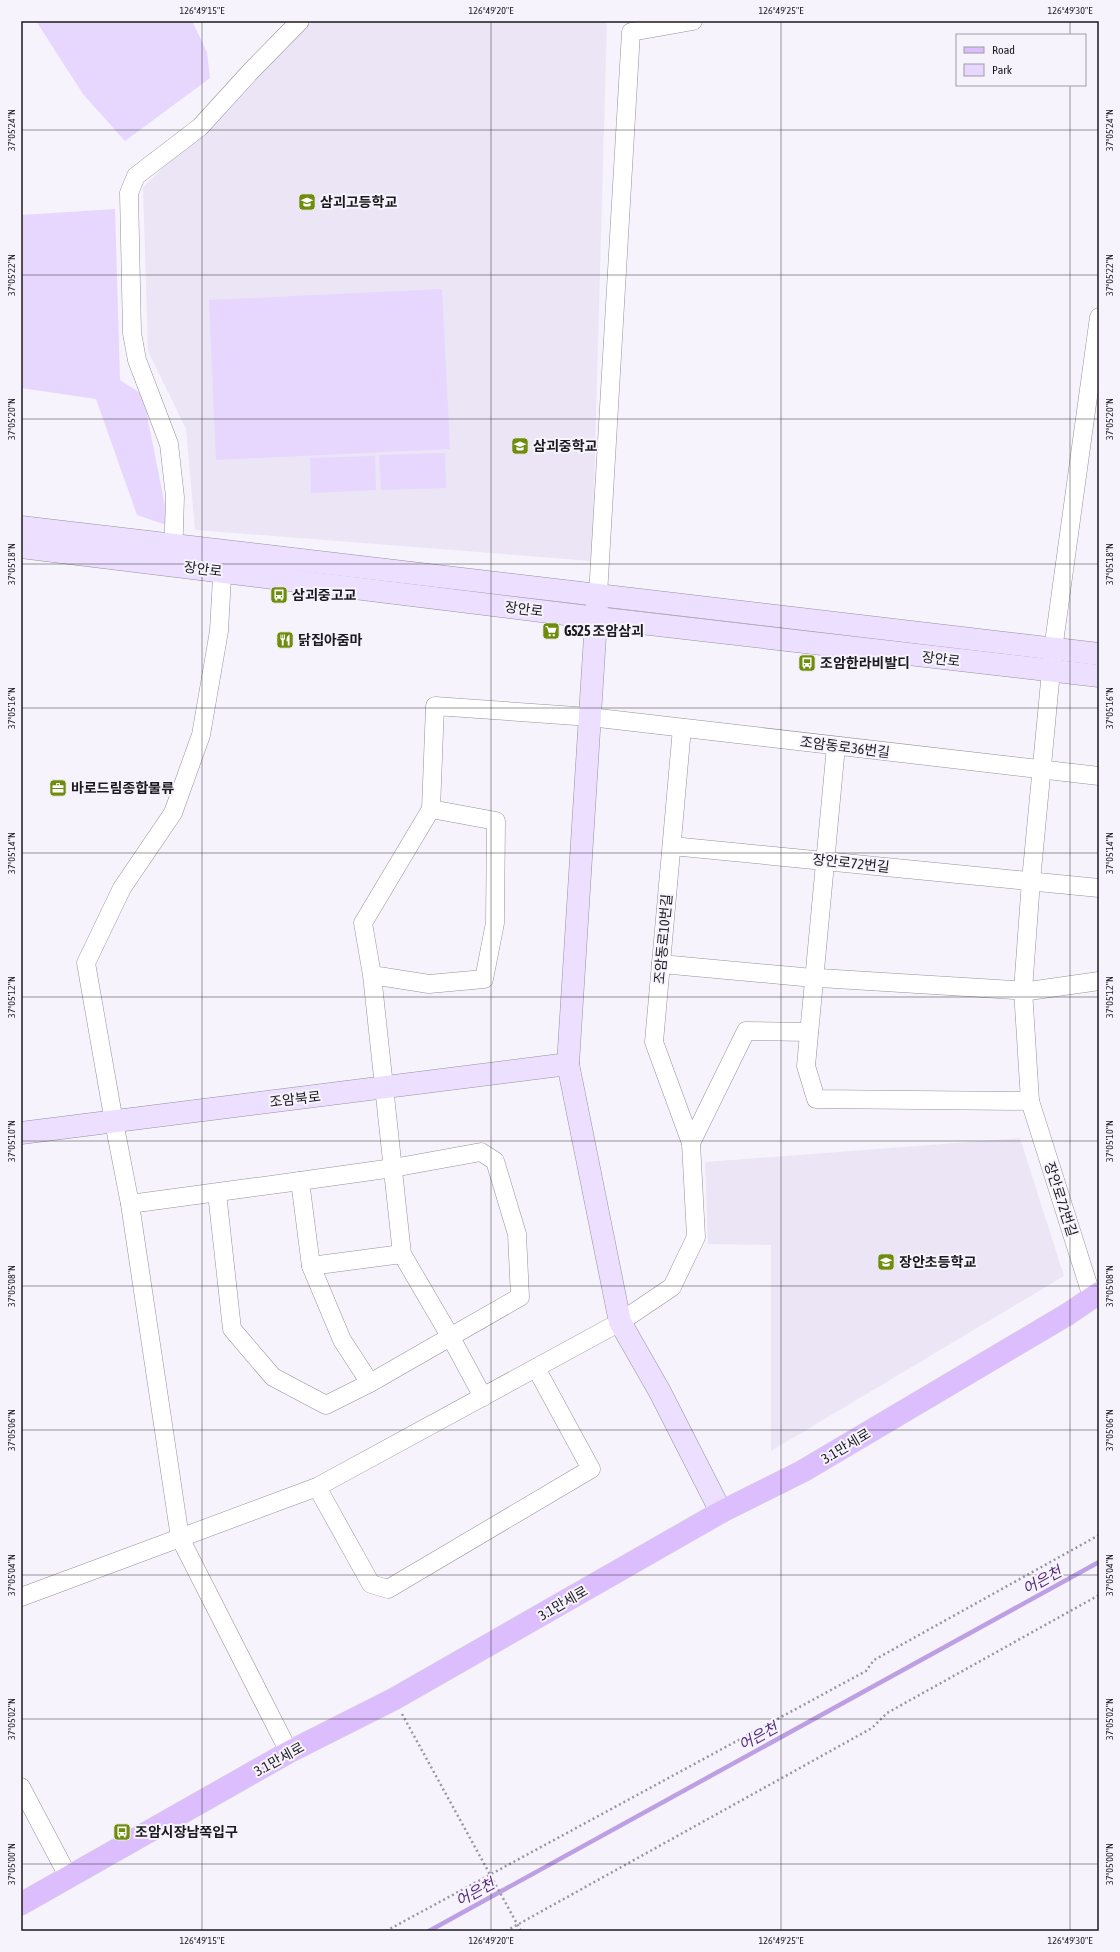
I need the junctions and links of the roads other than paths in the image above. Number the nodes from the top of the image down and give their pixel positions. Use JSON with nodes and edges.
{"nodes":[{"id":1,"x":300,"y":21,"type":"edge"},
{"id":2,"x":693,"y":21,"type":"edge"},
{"id":3,"x":1099,"y":317,"type":"edge"},
{"id":4,"x":21,"y":527,"type":"edge"},
{"id":5,"x":21,"y":547,"type":"edge"},
{"id":6,"x":173,"y":555,"type":"junction"},
{"id":7,"x":223,"y":562,"type":"junction"},
{"id":8,"x":598,"y":596,"type":"junction"},
{"id":9,"x":597,"y":618,"type":"junction"},
{"id":10,"x":1053,"y":650,"type":"junction"},
{"id":11,"x":1099,"y":654,"type":"edge"},
{"id":12,"x":1051,"y":672,"type":"junction"},
{"id":13,"x":1099,"y":676,"type":"edge"},
{"id":14,"x":590,"y":717,"type":"junction"},
{"id":15,"x":682,"y":728,"type":"junction"},
{"id":16,"x":836,"y":746,"type":"junction"},
{"id":17,"x":1043,"y":770,"type":"junction"},
{"id":18,"x":1099,"y":776,"type":"edge"},
{"id":19,"x":431,"y":809,"type":"junction"},
{"id":20,"x":672,"y":846,"type":"junction"},
{"id":21,"x":825,"y":860,"type":"junction"},
{"id":22,"x":1031,"y":881,"type":"junction"},
{"id":23,"x":1099,"y":888,"type":"edge"},
{"id":24,"x":661,"y":964,"type":"junction"},
{"id":25,"x":372,"y":974,"type":"junction"},
{"id":26,"x":814,"y":977,"type":"junction"},
{"id":27,"x":1099,"y":981,"type":"edge"},
{"id":28,"x":1023,"y":990,"type":"junction"},
{"id":29,"x":809,"y":1032,"type":"junction"},
{"id":30,"x":568,"y":1064,"type":"junction"},
{"id":31,"x":384,"y":1088,"type":"junction"},
{"id":32,"x":1030,"y":1101,"type":"junction"},
{"id":33,"x":114,"y":1122,"type":"junction"},
{"id":34,"x":21,"y":1133,"type":"edge"},
{"id":35,"x":691,"y":1143,"type":"junction"},
{"id":36,"x":393,"y":1168,"type":"junction"},
{"id":37,"x":300,"y":1181,"type":"junction"},
{"id":38,"x":217,"y":1193,"type":"junction"},
{"id":39,"x":130,"y":1204,"type":"junction"},
{"id":40,"x":402,"y":1254,"type":"junction"},
{"id":41,"x":311,"y":1266,"type":"junction"},
{"id":42,"x":1095,"y":1295,"type":"edge"},
{"id":43,"x":620,"y":1322,"type":"junction"},
{"id":44,"x":450,"y":1336,"type":"junction"},
{"id":45,"x":536,"y":1368,"type":"junction"},
{"id":46,"x":370,"y":1383,"type":"junction"},
{"id":47,"x":483,"y":1397,"type":"junction"},
{"id":48,"x":317,"y":1487,"type":"junction"},
{"id":49,"x":720,"y":1512,"type":"junction"},
{"id":50,"x":180,"y":1538,"type":"junction"},
{"id":51,"x":21,"y":1597,"type":"edge"},
{"id":52,"x":289,"y":1752,"type":"junction"},
{"id":53,"x":21,"y":1788,"type":"edge"},
{"id":54,"x":69,"y":1878,"type":"junction"},
{"id":55,"x":21,"y":1904,"type":"edge"}],
"edges":[{"from":1,"to":6,"type":"street"},
{"from":2,"to":8,"type":"street"},
{"from":3,"to":10,"type":"street","name":"장안로72번길"},
{"from":4,"to":6,"type":"street","name":"장안로"},
{"from":5,"to":6,"type":"street","name":"장안로"},
{"from":6,"to":7,"type":"street","name":"장안로"},
{"from":7,"to":8,"type":"street","name":"장안로"},
{"from":7,"to":9,"type":"street","name":"장안로"},
{"from":7,"to":33,"type":"street"},
{"from":8,"to":9,"type":"street"},
{"from":8,"to":10,"type":"street","name":"장안로"},
{"from":9,"to":12,"type":"street","name":"장안로"},
{"from":9,"to":14,"type":"street"},
{"from":10,"to":11,"type":"street","name":"장안로"},
{"from":10,"to":12,"type":"street","name":"장안로72번길"},
{"from":12,"to":13,"type":"street","name":"장안로"},
{"from":12,"to":17,"type":"street","name":"장안로72번길"},
{"from":14,"to":15,"type":"street","name":"조암동로36번길"},
{"from":14,"to":19,"type":"street","name":"조암동로36번길"},
{"from":14,"to":30,"type":"street"},
{"from":15,"to":16,"type":"street","name":"조암동로36번길"},
{"from":15,"to":20,"type":"street","name":"조암동로10번길"},
{"from":16,"to":17,"type":"street","name":"조암동로36번길"},
{"from":16,"to":21,"type":"street"},
{"from":17,"to":18,"type":"street","name":"조암동로36번길"},
{"from":17,"to":22,"type":"street","name":"장안로72번길"},
{"from":19,"to":25,"type":"street"},
{"from":19,"to":25,"type":"street"},
{"from":20,"to":21,"type":"street","name":"장안로72번길"},
{"from":20,"to":24,"type":"street","name":"조암동로10번길"},
{"from":21,"to":22,"type":"street","name":"장안로72번길"},
{"from":21,"to":26,"type":"street"},
{"from":22,"to":23,"type":"street","name":"장안로72번길"},
{"from":22,"to":28,"type":"street","name":"장안로72번길"},
{"from":24,"to":26,"type":"street"},
{"from":24,"to":35,"type":"street","name":"조암동로10번길"},
{"from":25,"to":31,"type":"street"},
{"from":26,"to":28,"type":"street"},
{"from":26,"to":29,"type":"street"},
{"from":27,"to":28,"type":"street"},
{"from":28,"to":32,"type":"street","name":"장안로72번길"},
{"from":29,"to":32,"type":"street"},
{"from":29,"to":35,"type":"street","name":"조암동로10번길"},
{"from":30,"to":31,"type":"street","name":"조암북로"},
{"from":30,"to":43,"type":"street"},
{"from":31,"to":33,"type":"street","name":"조암북로"},
{"from":31,"to":36,"type":"street"},
{"from":32,"to":42,"type":"street","name":"장안로72번길"},
{"from":33,"to":34,"type":"street","name":"조암북로"},
{"from":33,"to":39,"type":"street"},
{"from":35,"to":43,"type":"street","name":"조암동로10번길"},
{"from":36,"to":37,"type":"street"},
{"from":36,"to":40,"type":"street"},
{"from":36,"to":44,"type":"street"},
{"from":37,"to":38,"type":"street"},
{"from":37,"to":41,"type":"street"},
{"from":38,"to":39,"type":"street"},
{"from":38,"to":46,"type":"street"},
{"from":39,"to":50,"type":"street"},
{"from":40,"to":41,"type":"street"},
{"from":40,"to":44,"type":"street"},
{"from":41,"to":46,"type":"street"},
{"from":42,"to":49,"type":"main road","name":"3.1만세로"},
{"from":43,"to":45,"type":"street","name":"조암동로10번길"},
{"from":43,"to":49,"type":"street"},
{"from":44,"to":46,"type":"street"},
{"from":44,"to":47,"type":"street"},
{"from":45,"to":47,"type":"street","name":"조암동로10번길"},
{"from":45,"to":48,"type":"street"},
{"from":47,"to":48,"type":"street","name":"조암동로10번길"},
{"from":48,"to":50,"type":"street","name":"조암동로10번길"},
{"from":49,"to":52,"type":"main road","name":"3.1만세로"},
{"from":50,"to":51,"type":"street","name":"조암동로10번길"},
{"from":50,"to":52,"type":"street"},
{"from":52,"to":54,"type":"main road","name":"3.1만세로"},
{"from":53,"to":54,"type":"street"},
{"from":54,"to":55,"type":"main road","name":"3.1만세로"}]}
